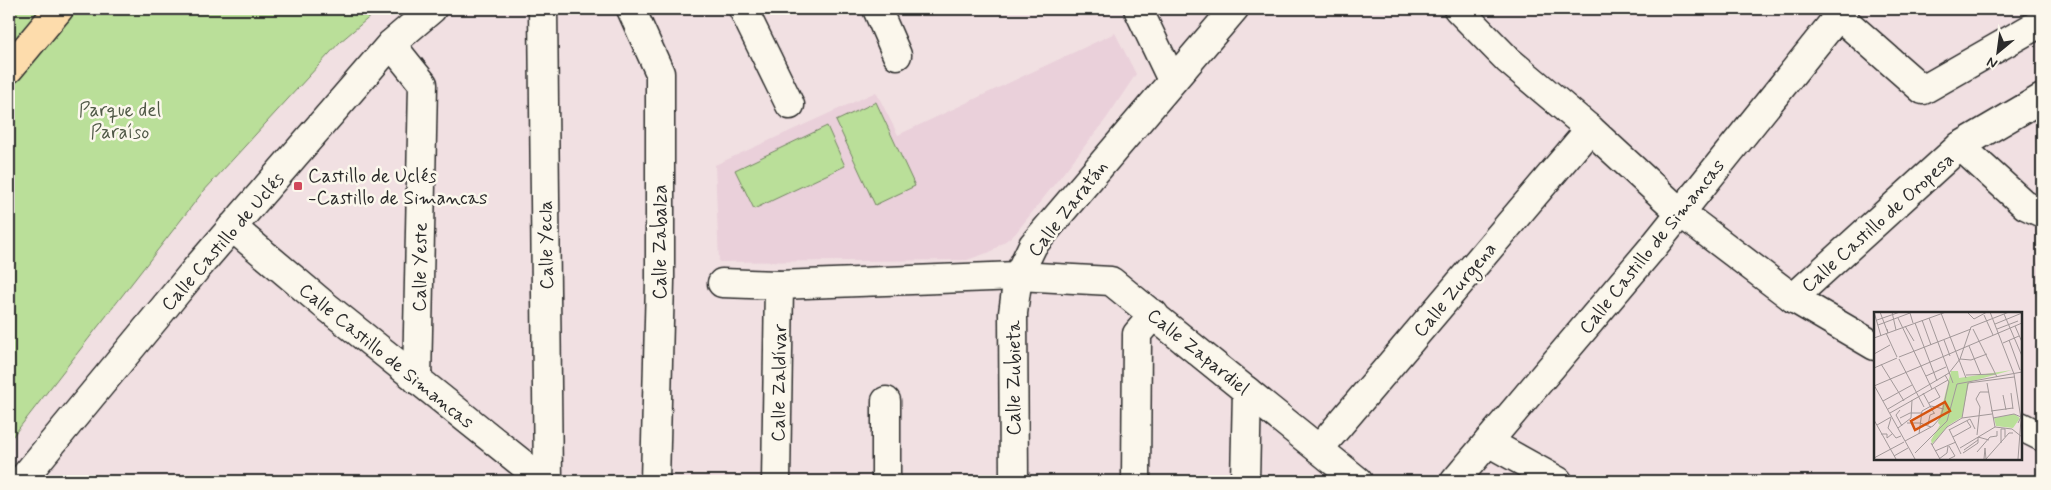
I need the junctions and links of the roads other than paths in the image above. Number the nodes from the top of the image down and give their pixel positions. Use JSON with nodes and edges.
{"nodes":[{"id":1,"x":59,"y":9,"type":"edge"},
{"id":2,"x":432,"y":9,"type":"edge"},
{"id":3,"x":543,"y":9,"type":"edge"},
{"id":4,"x":631,"y":9,"type":"edge"},
{"id":5,"x":743,"y":9,"type":"edge"},
{"id":6,"x":877,"y":9,"type":"edge"},
{"id":7,"x":1138,"y":9,"type":"edge"},
{"id":8,"x":1234,"y":9,"type":"edge"},
{"id":9,"x":1458,"y":9,"type":"edge"},
{"id":10,"x":1842,"y":12,"type":"edge"},
{"id":11,"x":2042,"y":22,"type":"edge"},
{"id":12,"x":391,"y":44,"type":"junction"},
{"id":13,"x":897,"y":55,"type":"dead end"},
{"id":14,"x":9,"y":69,"type":"edge"},
{"id":15,"x":1172,"y":80,"type":"junction"},
{"id":16,"x":2042,"y":98,"type":"edge"},
{"id":17,"x":790,"y":105,"type":"dead end"},
{"id":18,"x":1590,"y":130,"type":"junction"},
{"id":19,"x":1960,"y":146,"type":"junction"},
{"id":20,"x":1680,"y":213,"type":"junction"},
{"id":21,"x":2042,"y":213,"type":"edge"},
{"id":22,"x":232,"y":227,"type":"junction"},
{"id":23,"x":1018,"y":276,"type":"junction"},
{"id":24,"x":722,"y":283,"type":"dead end"},
{"id":25,"x":779,"y":285,"type":"junction"},
{"id":26,"x":1793,"y":298,"type":"junction"},
{"id":27,"x":1154,"y":314,"type":"junction"},
{"id":28,"x":1874,"y":345,"type":"edge"},
{"id":29,"x":417,"y":380,"type":"junction"},
{"id":30,"x":1247,"y":391,"type":"junction"},
{"id":31,"x":886,"y":401,"type":"dead end"},
{"id":32,"x":2021,"y":426,"type":"edge"},
{"id":33,"x":2042,"y":437,"type":"edge"},
{"id":34,"x":1488,"y":442,"type":"junction"},
{"id":35,"x":1319,"y":449,"type":"junction"},
{"id":36,"x":21,"y":481,"type":"edge"},
{"id":37,"x":544,"y":481,"type":"edge"},
{"id":38,"x":548,"y":481,"type":"edge"},
{"id":39,"x":655,"y":481,"type":"edge"},
{"id":40,"x":776,"y":481,"type":"edge"},
{"id":41,"x":886,"y":481,"type":"edge"},
{"id":42,"x":1014,"y":481,"type":"edge"},
{"id":43,"x":1136,"y":481,"type":"edge"},
{"id":44,"x":1245,"y":481,"type":"edge"},
{"id":45,"x":1358,"y":481,"type":"edge"},
{"id":46,"x":1455,"y":481,"type":"edge"},
{"id":47,"x":1558,"y":481,"type":"edge"}],
"edges":[{"from":1,"to":14,"type":"main road"},
{"from":2,"to":12,"type":"street","name":"Calle Castillo de Uclés"},
{"from":3,"to":38,"type":"street","name":"Calle Yecla"},
{"from":4,"to":39,"type":"street","name":"Calle Zabalza"},
{"from":5,"to":17,"type":"street"},
{"from":6,"to":13,"type":"street"},
{"from":7,"to":15,"type":"street"},
{"from":8,"to":15,"type":"street","name":"Calle Zaratán"},
{"from":9,"to":18,"type":"street"},
{"from":10,"to":11,"type":"street"},
{"from":10,"to":20,"type":"street","name":"Calle Castillo de Simancas"},
{"from":12,"to":22,"type":"street","name":"Calle Castillo de Uclés"},
{"from":12,"to":29,"type":"street","name":"Calle Yeste"},
{"from":15,"to":23,"type":"street","name":"Calle Zaratán"},
{"from":16,"to":19,"type":"street","name":"Calle Castillo de Oropesa"},
{"from":18,"to":20,"type":"street"},
{"from":18,"to":35,"type":"street","name":"Calle Zurgena"},
{"from":19,"to":21,"type":"street","name":"Calle Castillo de Oropesa"},
{"from":19,"to":26,"type":"street","name":"Calle Castillo de Oropesa"},
{"from":20,"to":26,"type":"street"},
{"from":20,"to":34,"type":"street","name":"Calle Castillo de Simancas"},
{"from":22,"to":29,"type":"street","name":"Calle Castillo de Simancas"},
{"from":22,"to":36,"type":"street","name":"Calle Castillo de Uclés"},
{"from":23,"to":25,"type":"street","name":"Calle Zaratán"},
{"from":23,"to":27,"type":"street","name":"Calle Zapardiel"},
{"from":23,"to":42,"type":"street","name":"Calle Zubieta"},
{"from":24,"to":25,"type":"street","name":"Calle Zaratán"},
{"from":25,"to":40,"type":"street","name":"Calle Zaldívar"},
{"from":26,"to":28,"type":"street"},
{"from":27,"to":30,"type":"street","name":"Calle Zapardiel"},
{"from":27,"to":43,"type":"street"},
{"from":29,"to":37,"type":"street","name":"Calle Castillo de Simancas"},
{"from":30,"to":35,"type":"street","name":"Calle Zapardiel"},
{"from":30,"to":44,"type":"street"},
{"from":31,"to":41,"type":"street"},
{"from":32,"to":33,"type":"street"},
{"from":34,"to":46,"type":"street","name":"Calle Castillo de Simancas"},
{"from":34,"to":47,"type":"street"},
{"from":35,"to":45,"type":"street","name":"Calle Zapardiel"}]}
